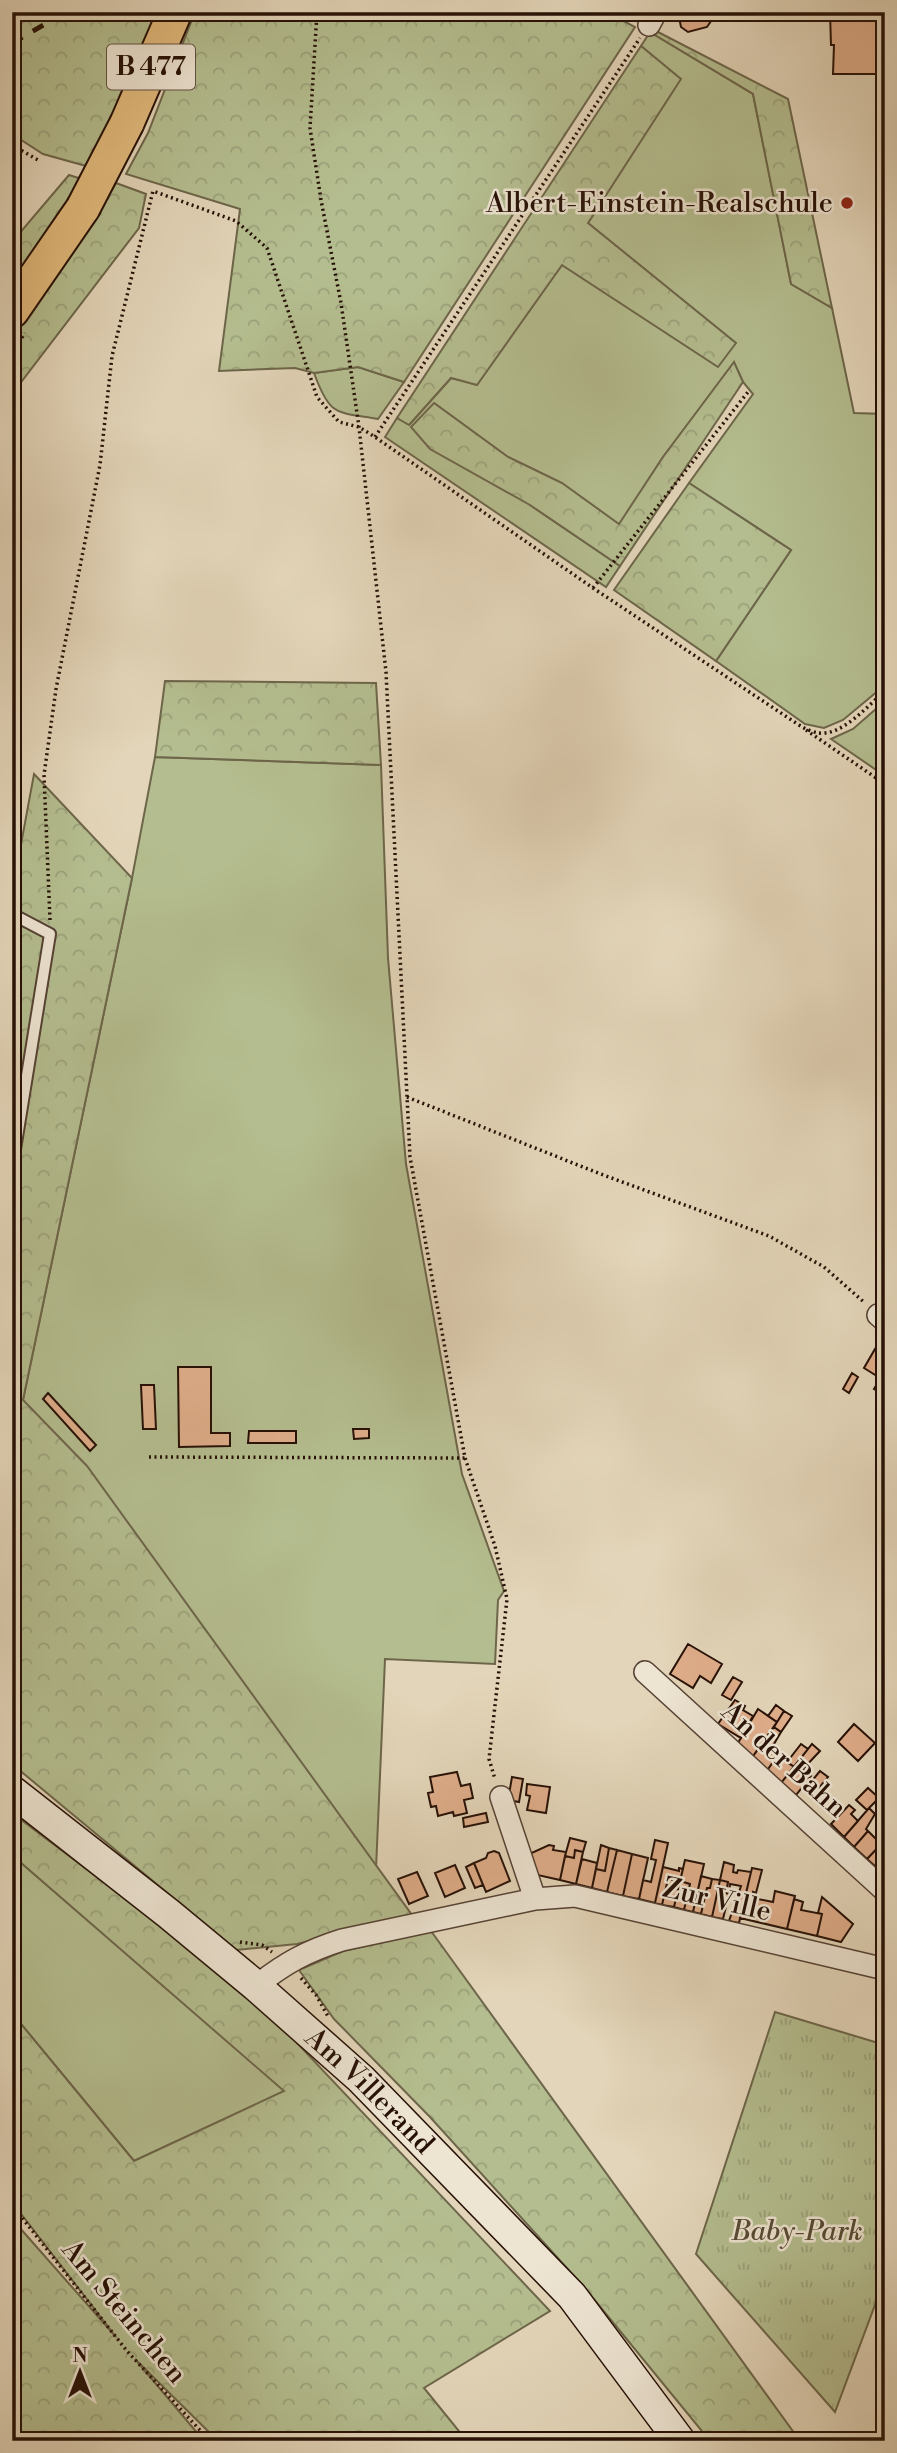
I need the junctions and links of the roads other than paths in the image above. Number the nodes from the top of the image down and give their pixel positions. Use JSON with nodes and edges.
{"nodes":[{"id":1,"x":175,"y":12,"type":"edge"},
{"id":2,"x":12,"y":311,"type":"edge"},
{"id":3,"x":12,"y":914,"type":"edge"},
{"id":4,"x":12,"y":1168,"type":"edge"},
{"id":5,"x":645,"y":1672,"type":"dead end"},
{"id":6,"x":12,"y":1791,"type":"edge"},
{"id":7,"x":501,"y":1797,"type":"road end"},
{"id":8,"x":885,"y":1891,"type":"edge"},
{"id":9,"x":535,"y":1899,"type":"junction"},
{"id":10,"x":885,"y":1969,"type":"edge"},
{"id":11,"x":256,"y":1986,"type":"junction"},
{"id":12,"x":680,"y":2441,"type":"edge"}],
"edges":[{"from":1,"to":2,"type":"main road","number":"B 477","bridge":true},
{"from":3,"to":4,"type":"lane"},
{"from":5,"to":8,"type":"street","name":"An der Bahn"},
{"from":6,"to":11,"type":"main road","name":"Am Villerand"},
{"from":7,"to":9,"type":"street"},
{"from":9,"to":10,"type":"street","name":"Zur Ville"},
{"from":9,"to":11,"type":"street","name":"Zur Ville"},
{"from":11,"to":12,"type":"main road","name":"Am Villerand"}]}
